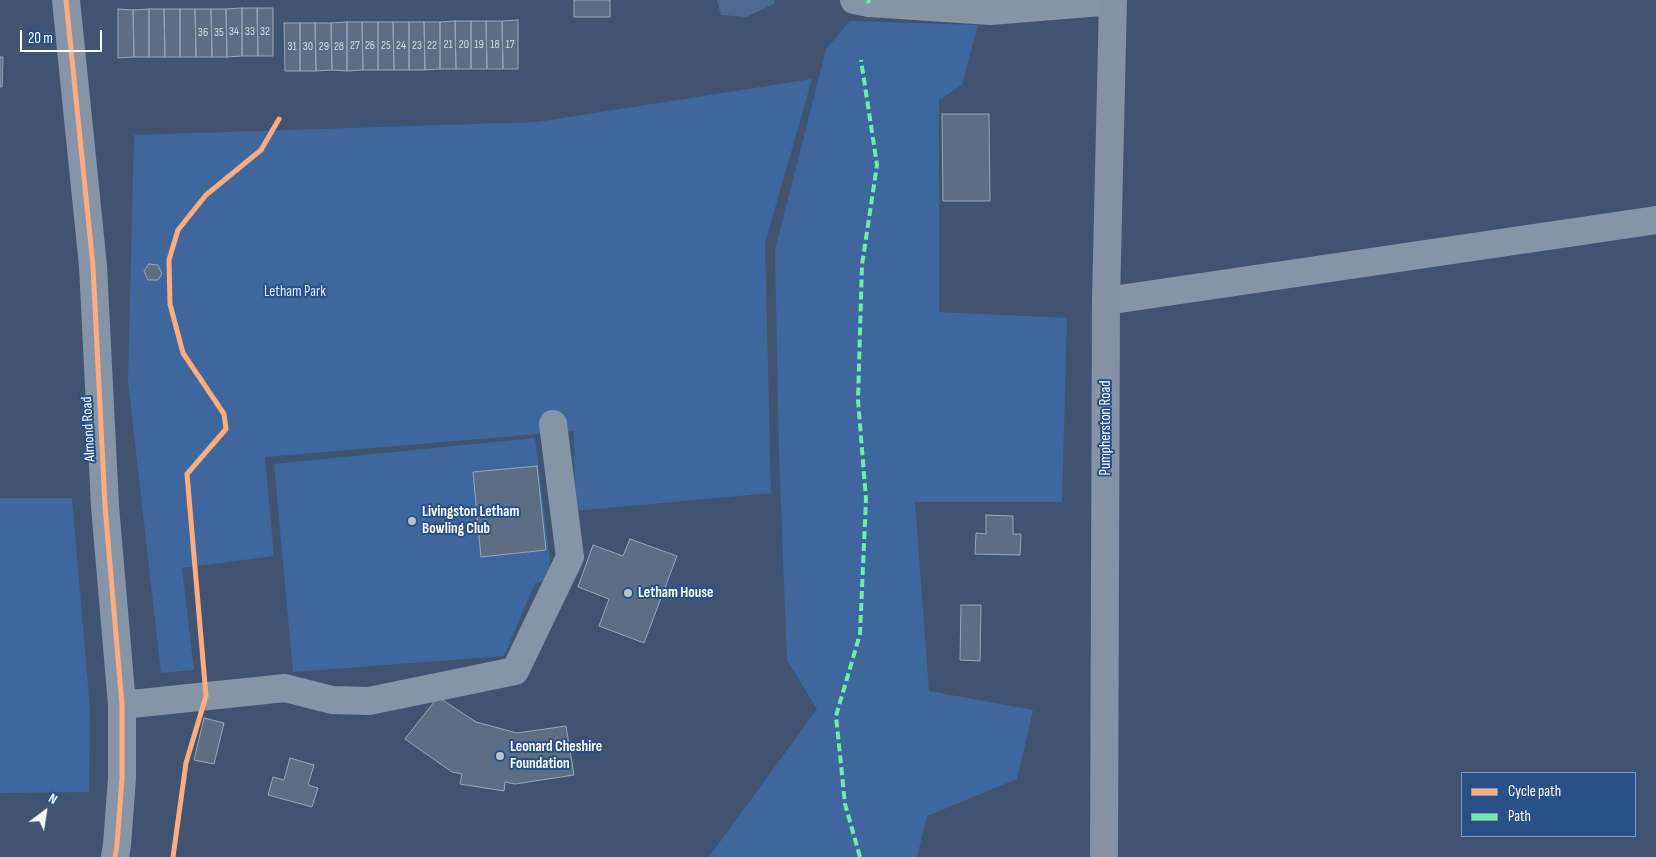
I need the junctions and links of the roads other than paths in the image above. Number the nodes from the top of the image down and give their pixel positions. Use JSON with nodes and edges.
{"nodes":[{"id":1,"x":66,"y":0,"type":"edge"},
{"id":2,"x":854,"y":0,"type":"edge"},
{"id":3,"x":1113,"y":0,"type":"edge"},
{"id":4,"x":1656,"y":220,"type":"edge"},
{"id":5,"x":1106,"y":301,"type":"junction"},
{"id":6,"x":553,"y":424,"type":"dead end"},
{"id":7,"x":122,"y":705,"type":"junction"},
{"id":8,"x":115,"y":857,"type":"edge"},
{"id":9,"x":1104,"y":857,"type":"edge"}],
"edges":[{"from":1,"to":7,"type":"street","name":"Almond Road"},
{"from":2,"to":3,"type":"street"},
{"from":3,"to":5,"type":"main road","name":"Pumpherston Road"},
{"from":4,"to":5,"type":"street"},
{"from":5,"to":9,"type":"main road","name":"Pumpherston Road"},
{"from":6,"to":7,"type":"street"},
{"from":7,"to":8,"type":"street","name":"Almond Road"}]}
